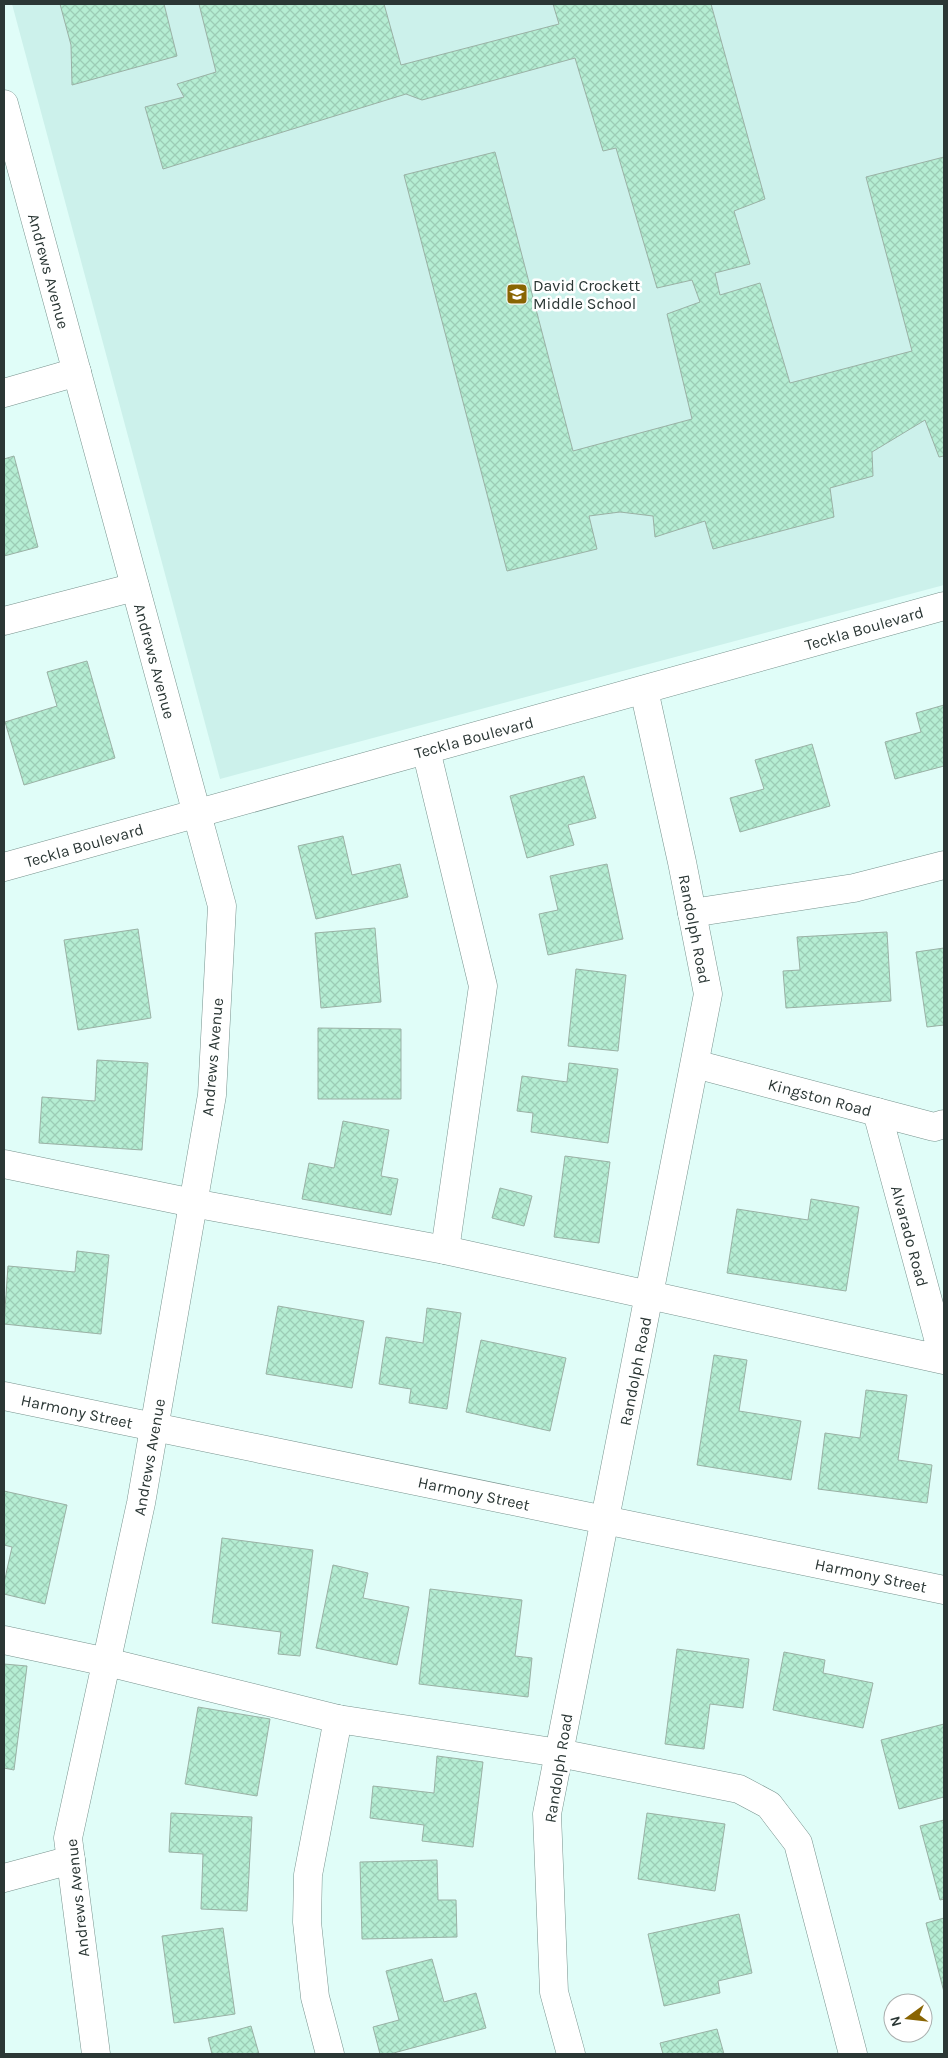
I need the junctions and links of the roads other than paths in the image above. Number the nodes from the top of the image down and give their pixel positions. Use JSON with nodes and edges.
{"nodes":[{"id":1,"x":4,"y":104,"type":"edge"},
{"id":2,"x":7,"y":132,"type":"edge"},
{"id":3,"x":76,"y":372,"type":"junction"},
{"id":4,"x":4,"y":393,"type":"edge"},
{"id":5,"x":135,"y":587,"type":"junction"},
{"id":6,"x":944,"y":606,"type":"edge"},
{"id":7,"x":4,"y":621,"type":"edge"},
{"id":8,"x":644,"y":690,"type":"junction"},
{"id":9,"x":426,"y":750,"type":"junction"},
{"id":10,"x":197,"y":814,"type":"junction"},
{"id":11,"x":944,"y":865,"type":"edge"},
{"id":12,"x":4,"y":868,"type":"edge"},
{"id":13,"x":692,"y":913,"type":"junction"},
{"id":14,"x":695,"y":1064,"type":"junction"},
{"id":15,"x":877,"y":1112,"type":"junction"},
{"id":16,"x":944,"y":1124,"type":"edge"},
{"id":17,"x":4,"y":1164,"type":"edge"},
{"id":18,"x":193,"y":1203,"type":"junction"},
{"id":19,"x":445,"y":1250,"type":"junction"},
{"id":20,"x":649,"y":1296,"type":"junction"},
{"id":21,"x":944,"y":1360,"type":"edge"},
{"id":22,"x":4,"y":1396,"type":"edge"},
{"id":23,"x":154,"y":1427,"type":"junction"},
{"id":24,"x":605,"y":1520,"type":"junction"},
{"id":25,"x":944,"y":1590,"type":"edge"},
{"id":26,"x":4,"y":1640,"type":"edge"},
{"id":27,"x":107,"y":1662,"type":"junction"},
{"id":28,"x":338,"y":1719,"type":"junction"},
{"id":29,"x":559,"y":1753,"type":"junction"},
{"id":30,"x":71,"y":1860,"type":"junction"},
{"id":31,"x":4,"y":1878,"type":"edge"},
{"id":32,"x":96,"y":2054,"type":"edge"},
{"id":33,"x":330,"y":2054,"type":"edge"},
{"id":34,"x":571,"y":2054,"type":"edge"},
{"id":35,"x":853,"y":2054,"type":"edge"}],
"edges":[{"from":1,"to":2,"type":"street","name":"Andrews Avenue"},
{"from":2,"to":3,"type":"street","name":"Andrews Avenue"},
{"from":3,"to":4,"type":"street"},
{"from":3,"to":5,"type":"street","name":"Andrews Avenue"},
{"from":5,"to":7,"type":"street"},
{"from":5,"to":10,"type":"street","name":"Andrews Avenue"},
{"from":6,"to":8,"type":"street","name":"Teckla Boulevard"},
{"from":8,"to":9,"type":"street","name":"Teckla Boulevard"},
{"from":8,"to":13,"type":"street","name":"Randolph Road"},
{"from":9,"to":10,"type":"street","name":"Teckla Boulevard"},
{"from":9,"to":19,"type":"street"},
{"from":10,"to":12,"type":"street","name":"Teckla Boulevard"},
{"from":10,"to":18,"type":"street","name":"Andrews Avenue"},
{"from":11,"to":13,"type":"street"},
{"from":13,"to":14,"type":"street","name":"Randolph Road"},
{"from":14,"to":15,"type":"street","name":"Kingston Road"},
{"from":14,"to":20,"type":"street","name":"Randolph Road"},
{"from":15,"to":16,"type":"street","name":"Kingston Road"},
{"from":15,"to":21,"type":"street","name":"Alvarado Road"},
{"from":17,"to":18,"type":"street"},
{"from":18,"to":19,"type":"street"},
{"from":18,"to":23,"type":"street","name":"Andrews Avenue"},
{"from":19,"to":20,"type":"street"},
{"from":20,"to":21,"type":"street"},
{"from":20,"to":24,"type":"street","name":"Randolph Road"},
{"from":22,"to":23,"type":"street","name":"Harmony Street"},
{"from":23,"to":24,"type":"street","name":"Harmony Street"},
{"from":23,"to":27,"type":"street","name":"Andrews Avenue"},
{"from":24,"to":25,"type":"street","name":"Harmony Street"},
{"from":24,"to":29,"type":"street","name":"Randolph Road"},
{"from":26,"to":27,"type":"street"},
{"from":27,"to":28,"type":"street"},
{"from":27,"to":30,"type":"street","name":"Andrews Avenue"},
{"from":28,"to":29,"type":"street"},
{"from":28,"to":33,"type":"street"},
{"from":29,"to":34,"type":"street","name":"Randolph Road"},
{"from":29,"to":35,"type":"street"},
{"from":30,"to":31,"type":"street"},
{"from":30,"to":32,"type":"street","name":"Andrews Avenue"}]}
